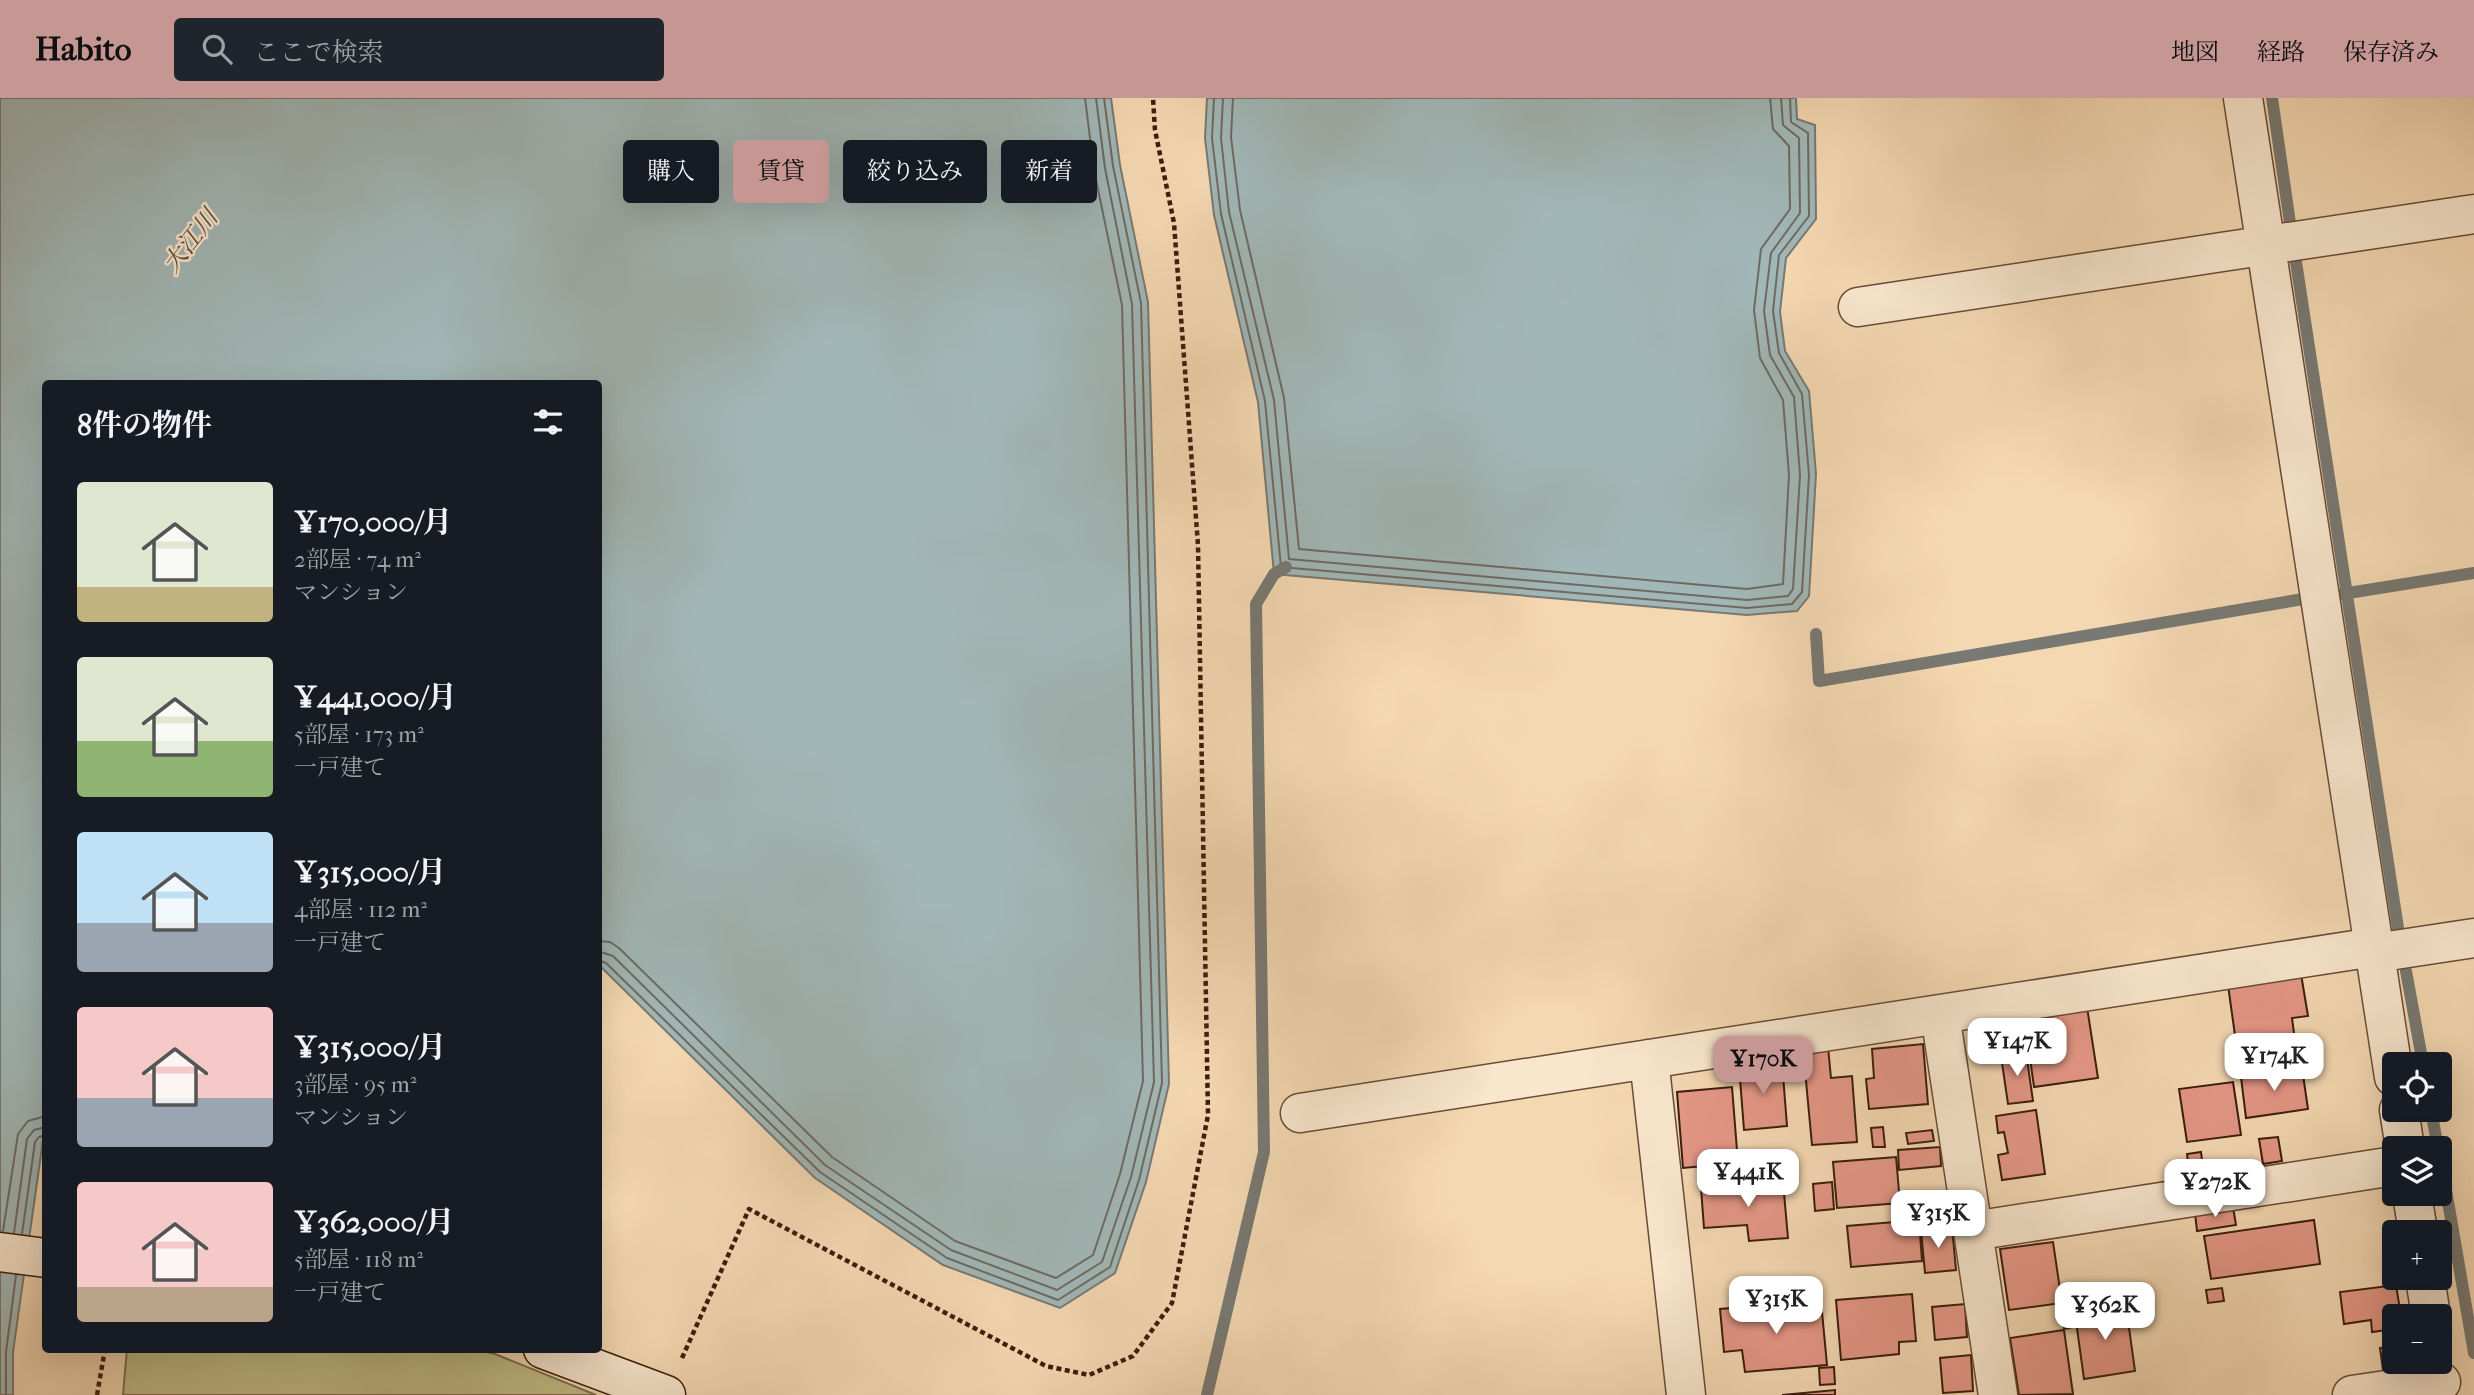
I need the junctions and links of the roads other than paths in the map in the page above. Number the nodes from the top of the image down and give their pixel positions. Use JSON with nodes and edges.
{"nodes":[{"id":1,"x":2243,"y":98,"type":"edge"},
{"id":2,"x":2474,"y":214,"type":"edge"},
{"id":3,"x":2266,"y":247,"type":"junction"},
{"id":4,"x":1858,"y":307,"type":"dead end"},
{"id":5,"x":2474,"y":938,"type":"edge"},
{"id":6,"x":2375,"y":950,"type":"junction"},
{"id":7,"x":1940,"y":1014,"type":"junction"},
{"id":8,"x":2390,"y":1052,"type":"edge"},
{"id":9,"x":1649,"y":1059,"type":"junction"},
{"id":10,"x":1300,"y":1113,"type":"dead end"},
{"id":11,"x":2382,"y":1168,"type":"edge"},
{"id":12,"x":1973,"y":1231,"type":"junction"},
{"id":13,"x":0,"y":1252,"type":"edge"},
{"id":14,"x":42,"y":1257,"type":"edge"},
{"id":15,"x":554,"y":1353,"type":"edge"},
{"id":16,"x":2441,"y":1379,"type":"edge"},
{"id":17,"x":665,"y":1395,"type":"edge"},
{"id":18,"x":1686,"y":1395,"type":"edge"},
{"id":19,"x":1998,"y":1395,"type":"edge"},
{"id":20,"x":2352,"y":1395,"type":"edge"}],
"edges":[{"from":1,"to":3,"type":"street"},
{"from":2,"to":3,"type":"street"},
{"from":3,"to":4,"type":"street"},
{"from":3,"to":6,"type":"street"},
{"from":5,"to":6,"type":"street"},
{"from":6,"to":7,"type":"street"},
{"from":6,"to":8,"type":"street"},
{"from":7,"to":9,"type":"street"},
{"from":7,"to":12,"type":"street"},
{"from":9,"to":10,"type":"street"},
{"from":9,"to":18,"type":"street"},
{"from":11,"to":12,"type":"street"},
{"from":12,"to":19,"type":"street"},
{"from":13,"to":14,"type":"street"},
{"from":15,"to":17,"type":"street"},
{"from":16,"to":20,"type":"street"}]}
